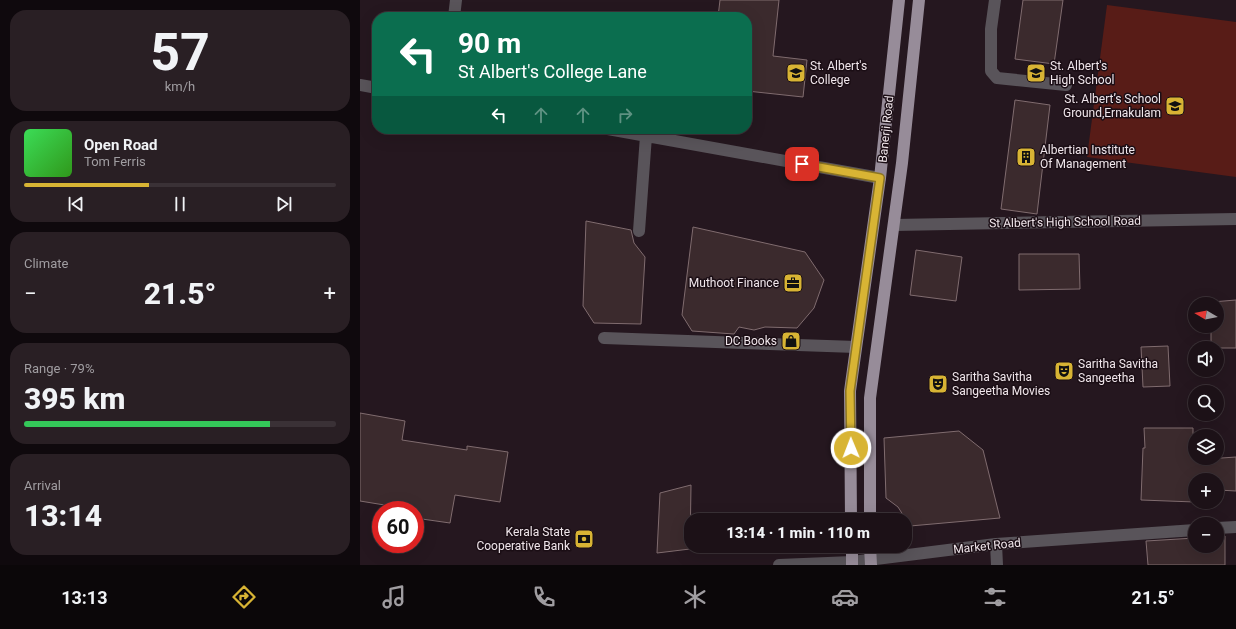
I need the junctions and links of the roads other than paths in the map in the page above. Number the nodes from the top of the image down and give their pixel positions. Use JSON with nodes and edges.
{"nodes":[{"id":1,"x":456,"y":0,"type":"edge"},
{"id":2,"x":899,"y":0,"type":"edge"},
{"id":3,"x":919,"y":0,"type":"edge"},
{"id":4,"x":995,"y":0,"type":"edge"},
{"id":5,"x":455,"y":12,"type":"edge"},
{"id":6,"x":360,"y":85,"type":"edge"},
{"id":7,"x":1066,"y":85,"type":"dead end"},
{"id":8,"x":372,"y":87,"type":"edge"},
{"id":9,"x":635,"y":134,"type":"edge"},
{"id":10,"x":646,"y":136,"type":"junction"},
{"id":11,"x":880,"y":178,"type":"junction"},
{"id":12,"x":1236,"y":219,"type":"edge"},
{"id":13,"x":894,"y":225,"type":"junction"},
{"id":14,"x":639,"y":231,"type":"dead end"},
{"id":15,"x":604,"y":338,"type":"dead end"},
{"id":16,"x":856,"y":347,"type":"junction"},
{"id":17,"x":851,"y":513,"type":"edge"},
{"id":18,"x":870,"y":513,"type":"edge"},
{"id":19,"x":1236,"y":527,"type":"edge"},
{"id":20,"x":1224,"y":528,"type":"edge"},
{"id":21,"x":1188,"y":530,"type":"edge"},
{"id":22,"x":996,"y":544,"type":"junction"},
{"id":23,"x":870,"y":562,"type":"edge"},
{"id":24,"x":852,"y":563,"type":"edge"},
{"id":25,"x":779,"y":565,"type":"edge"},
{"id":26,"x":997,"y":565,"type":"edge"}],
"edges":[{"from":1,"to":5,"type":"street"},
{"from":2,"to":11,"type":"main road","name":"Banerji Road"},
{"from":3,"to":13,"type":"main road","name":"Banerji Road"},
{"from":4,"to":7,"type":"street"},
{"from":6,"to":8,"type":"street"},
{"from":9,"to":10,"type":"street"},
{"from":10,"to":11,"type":"street"},
{"from":10,"to":14,"type":"street"},
{"from":11,"to":16,"type":"main road","name":"Banerji Road"},
{"from":12,"to":13,"type":"street","name":"St Albert's High School Road"},
{"from":13,"to":18,"type":"main road","name":"Banerji Road"},
{"from":15,"to":16,"type":"street"},
{"from":16,"to":17,"type":"main road","name":"Banerji Road"},
{"from":19,"to":20,"type":"street"},
{"from":21,"to":22,"type":"street","name":"Market Road"},
{"from":22,"to":23,"type":"street","name":"Market Road"},
{"from":22,"to":26,"type":"street"},
{"from":23,"to":24,"type":"street","name":"Market Road"},
{"from":24,"to":25,"type":"street","name":"Market Road"}]}
